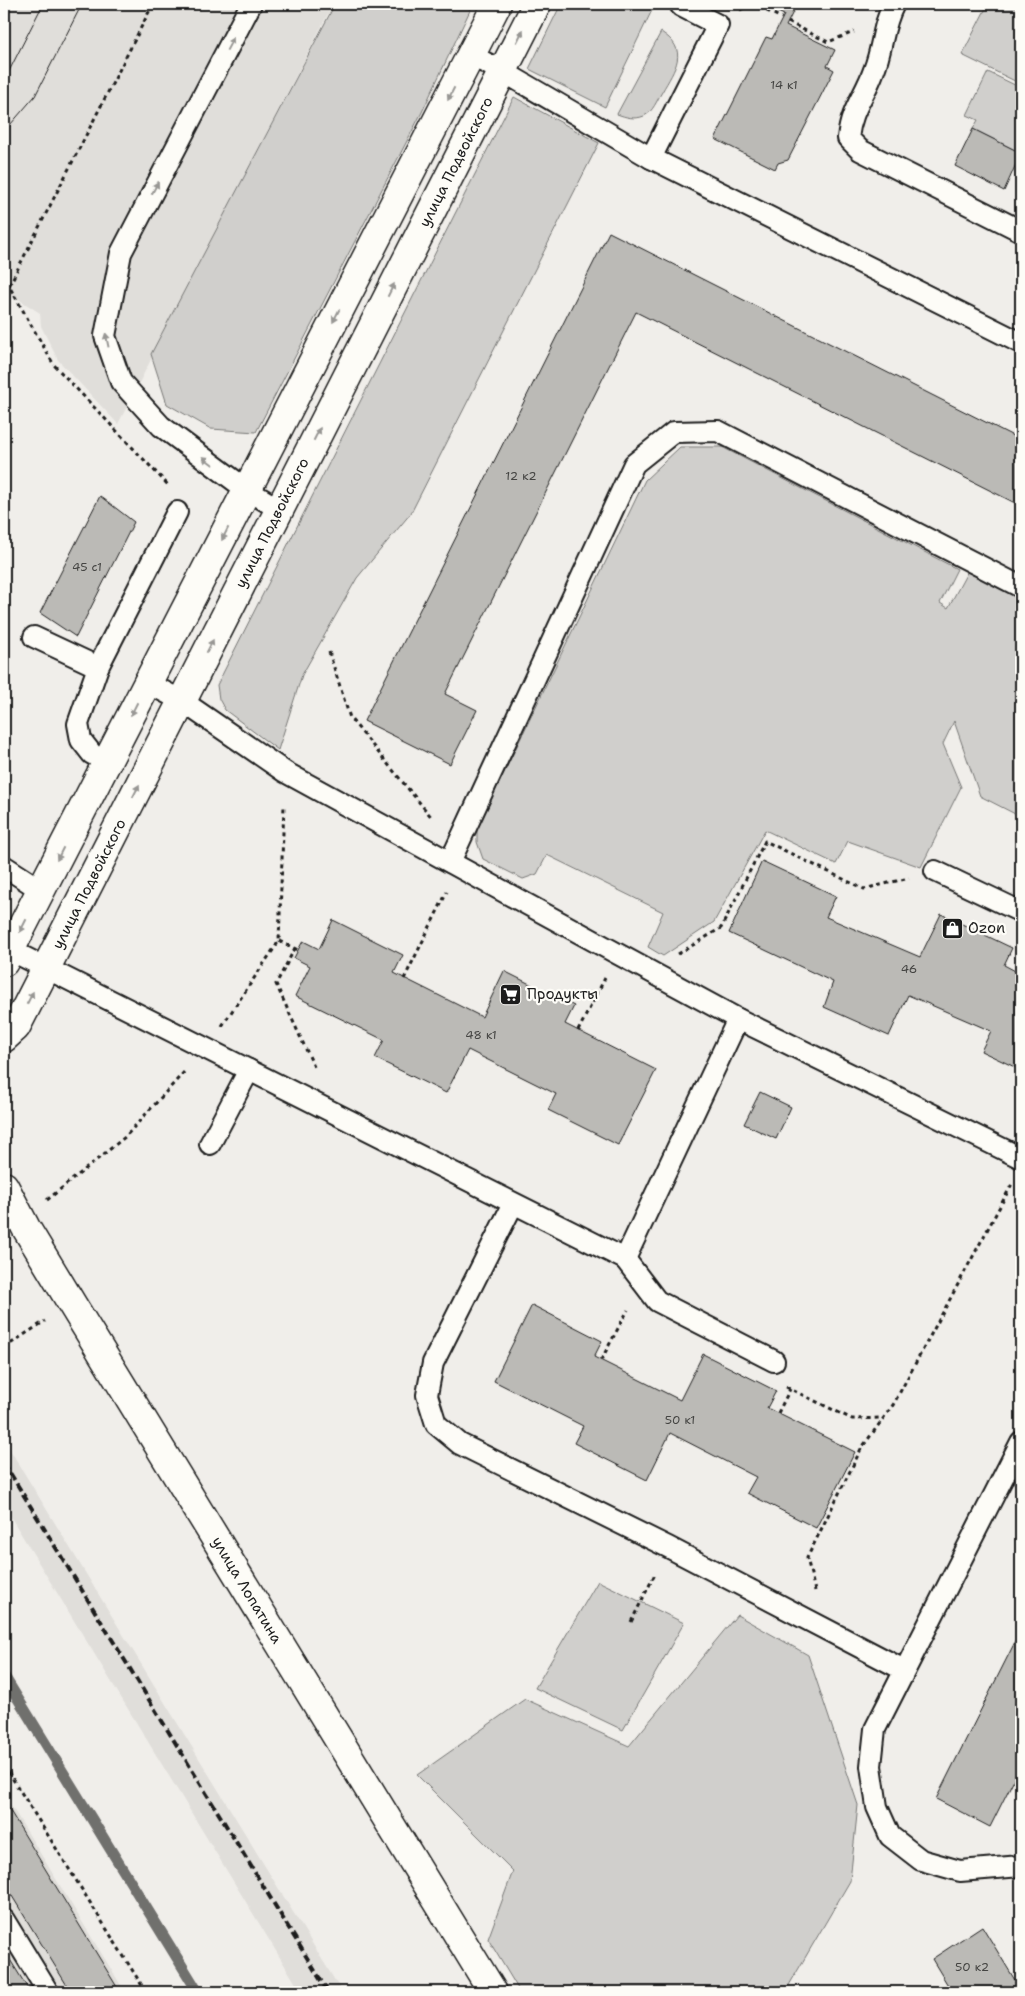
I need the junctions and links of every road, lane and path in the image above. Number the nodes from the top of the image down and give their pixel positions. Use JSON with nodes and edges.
{"nodes":[{"id":1,"x":153,"y":4,"type":"edge"},
{"id":2,"x":251,"y":4,"type":"edge"},
{"id":3,"x":497,"y":4,"type":"edge"},
{"id":4,"x":537,"y":4,"type":"edge"},
{"id":5,"x":752,"y":4,"type":"edge"},
{"id":6,"x":681,"y":6,"type":"dead end"},
{"id":7,"x":889,"y":12,"type":"edge"},
{"id":8,"x":782,"y":18,"type":"dead end"},
{"id":9,"x":788,"y":22,"type":"dead end"},
{"id":10,"x":470,"y":56,"type":"junction"},
{"id":11,"x":502,"y":72,"type":"junction"},
{"id":12,"x":651,"y":158,"type":"junction"},
{"id":13,"x":1021,"y":231,"type":"edge"},
{"id":14,"x":1021,"y":344,"type":"edge"},
{"id":15,"x":247,"y":490,"type":"junction"},
{"id":16,"x":279,"y":509,"type":"junction"},
{"id":17,"x":177,"y":512,"type":"joint"},
{"id":18,"x":1021,"y":587,"type":"edge"},
{"id":19,"x":34,"y":637,"type":"dead end"},
{"id":20,"x":329,"y":652,"type":"dead end"},
{"id":21,"x":98,"y":667,"type":"junction"},
{"id":22,"x":148,"y":683,"type":"junction"},
{"id":23,"x":182,"y":701,"type":"junction"},
{"id":24,"x":107,"y":762,"type":"junction"},
{"id":25,"x":286,"y":772,"type":"junction"},
{"id":26,"x":455,"y":859,"type":"junction"},
{"id":27,"x":4,"y":866,"type":"edge"},
{"id":28,"x":935,"y":871,"type":"joint"},
{"id":29,"x":42,"y":890,"type":"junction"},
{"id":30,"x":1021,"y":912,"type":"edge"},
{"id":31,"x":280,"y":941,"type":"junction"},
{"id":32,"x":618,"y":954,"type":"junction"},
{"id":33,"x":7,"y":956,"type":"edge"},
{"id":34,"x":46,"y":968,"type":"junction"},
{"id":35,"x":650,"y":972,"type":"junction"},
{"id":36,"x":404,"y":979,"type":"dead end"},
{"id":37,"x":738,"y":1019,"type":"junction"},
{"id":38,"x":578,"y":1031,"type":"dead end"},
{"id":39,"x":4,"y":1038,"type":"edge"},
{"id":40,"x":206,"y":1048,"type":"junction"},
{"id":41,"x":249,"y":1070,"type":"junction"},
{"id":42,"x":335,"y":1114,"type":"junction"},
{"id":43,"x":210,"y":1144,"type":"dead end"},
{"id":44,"x":1021,"y":1158,"type":"edge"},
{"id":45,"x":1012,"y":1182,"type":"dead end"},
{"id":46,"x":4,"y":1186,"type":"edge"},
{"id":47,"x":44,"y":1202,"type":"dead end"},
{"id":48,"x":513,"y":1204,"type":"junction"},
{"id":49,"x":625,"y":1259,"type":"junction"},
{"id":50,"x":642,"y":1282,"type":"junction"},
{"id":51,"x":72,"y":1304,"type":"junction"},
{"id":52,"x":4,"y":1348,"type":"edge"},
{"id":53,"x":601,"y":1360,"type":"dead end"},
{"id":54,"x":774,"y":1361,"type":"joint"},
{"id":55,"x":790,"y":1389,"type":"junction"},
{"id":56,"x":778,"y":1413,"type":"dead end"},
{"id":57,"x":883,"y":1418,"type":"junction"},
{"id":58,"x":1021,"y":1442,"type":"edge"},
{"id":59,"x":668,"y":1547,"type":"junction"},
{"id":60,"x":631,"y":1622,"type":"dead end"},
{"id":61,"x":824,"y":1628,"type":"junction"},
{"id":62,"x":904,"y":1670,"type":"junction"},
{"id":63,"x":4,"y":1765,"type":"edge"},
{"id":64,"x":1021,"y":1866,"type":"edge"},
{"id":65,"x":4,"y":1920,"type":"edge"},
{"id":66,"x":48,"y":1992,"type":"edge"},
{"id":67,"x":146,"y":1992,"type":"edge"},
{"id":68,"x":493,"y":1992,"type":"edge"}],
"edges":[{"from":1,"to":17,"type":"path"},
{"from":15,"to":2,"type":"lane","one_way":true},
{"from":3,"to":10,"type":"street"},
{"from":11,"to":4,"type":"street","name":"улица Подвойского","one_way":true},
{"from":5,"to":8,"type":"path"},
{"from":6,"to":12,"type":"lane"},
{"from":7,"to":9,"type":"path"},
{"from":7,"to":13,"type":"lane"},
{"from":10,"to":11,"type":"lane"},
{"from":10,"to":15,"type":"street","one_way":true},
{"from":11,"to":12,"type":"lane"},
{"from":16,"to":11,"type":"street","name":"улица Подвойского","one_way":true},
{"from":12,"to":14,"type":"lane"},
{"from":15,"to":16,"type":"lane"},
{"from":15,"to":22,"type":"street","one_way":true},
{"from":23,"to":16,"type":"street","name":"улица Подвойского","one_way":true},
{"from":17,"to":21,"type":"lane"},
{"from":18,"to":26,"type":"lane"},
{"from":19,"to":21,"type":"lane"},
{"from":20,"to":26,"type":"path"},
{"from":21,"to":24,"type":"lane"},
{"from":22,"to":23,"type":"lane"},
{"from":22,"to":24,"type":"street","one_way":true},
{"from":23,"to":25,"type":"lane"},
{"from":34,"to":23,"type":"street","name":"улица Подвойского","one_way":true},
{"from":24,"to":29,"type":"street","one_way":true},
{"from":25,"to":26,"type":"lane"},
{"from":25,"to":31,"type":"path"},
{"from":26,"to":32,"type":"lane"},
{"from":26,"to":36,"type":"path"},
{"from":27,"to":29,"type":"lane"},
{"from":28,"to":30,"type":"lane"},
{"from":28,"to":35,"type":"path"},
{"from":29,"to":33,"type":"street","one_way":true},
{"from":31,"to":40,"type":"path"},
{"from":31,"to":42,"type":"path"},
{"from":32,"to":35,"type":"lane"},
{"from":32,"to":38,"type":"path"},
{"from":33,"to":34,"type":"lane"},
{"from":39,"to":34,"type":"street","name":"улица Подвойского","one_way":true},
{"from":34,"to":40,"type":"lane"},
{"from":35,"to":37,"type":"lane"},
{"from":37,"to":44,"type":"lane"},
{"from":37,"to":49,"type":"lane"},
{"from":40,"to":41,"type":"lane"},
{"from":40,"to":47,"type":"path"},
{"from":41,"to":42,"type":"lane"},
{"from":41,"to":43,"type":"lane"},
{"from":42,"to":48,"type":"lane"},
{"from":45,"to":57,"type":"path"},
{"from":46,"to":51,"type":"street","name":"улица Лопатина"},
{"from":48,"to":49,"type":"lane"},
{"from":48,"to":59,"type":"lane"},
{"from":49,"to":50,"type":"lane"},
{"from":50,"to":53,"type":"path"},
{"from":50,"to":54,"type":"lane"},
{"from":51,"to":52,"type":"path"},
{"from":51,"to":68,"type":"street","name":"улица Лопатина"},
{"from":54,"to":55,"type":"path"},
{"from":55,"to":56,"type":"path"},
{"from":55,"to":57,"type":"path"},
{"from":57,"to":61,"type":"path"},
{"from":58,"to":62,"type":"lane"},
{"from":59,"to":60,"type":"path"},
{"from":59,"to":61,"type":"lane"},
{"from":61,"to":62,"type":"lane"},
{"from":62,"to":64,"type":"lane"},
{"from":63,"to":67,"type":"path"},
{"from":65,"to":66,"type":"lane"}]}
